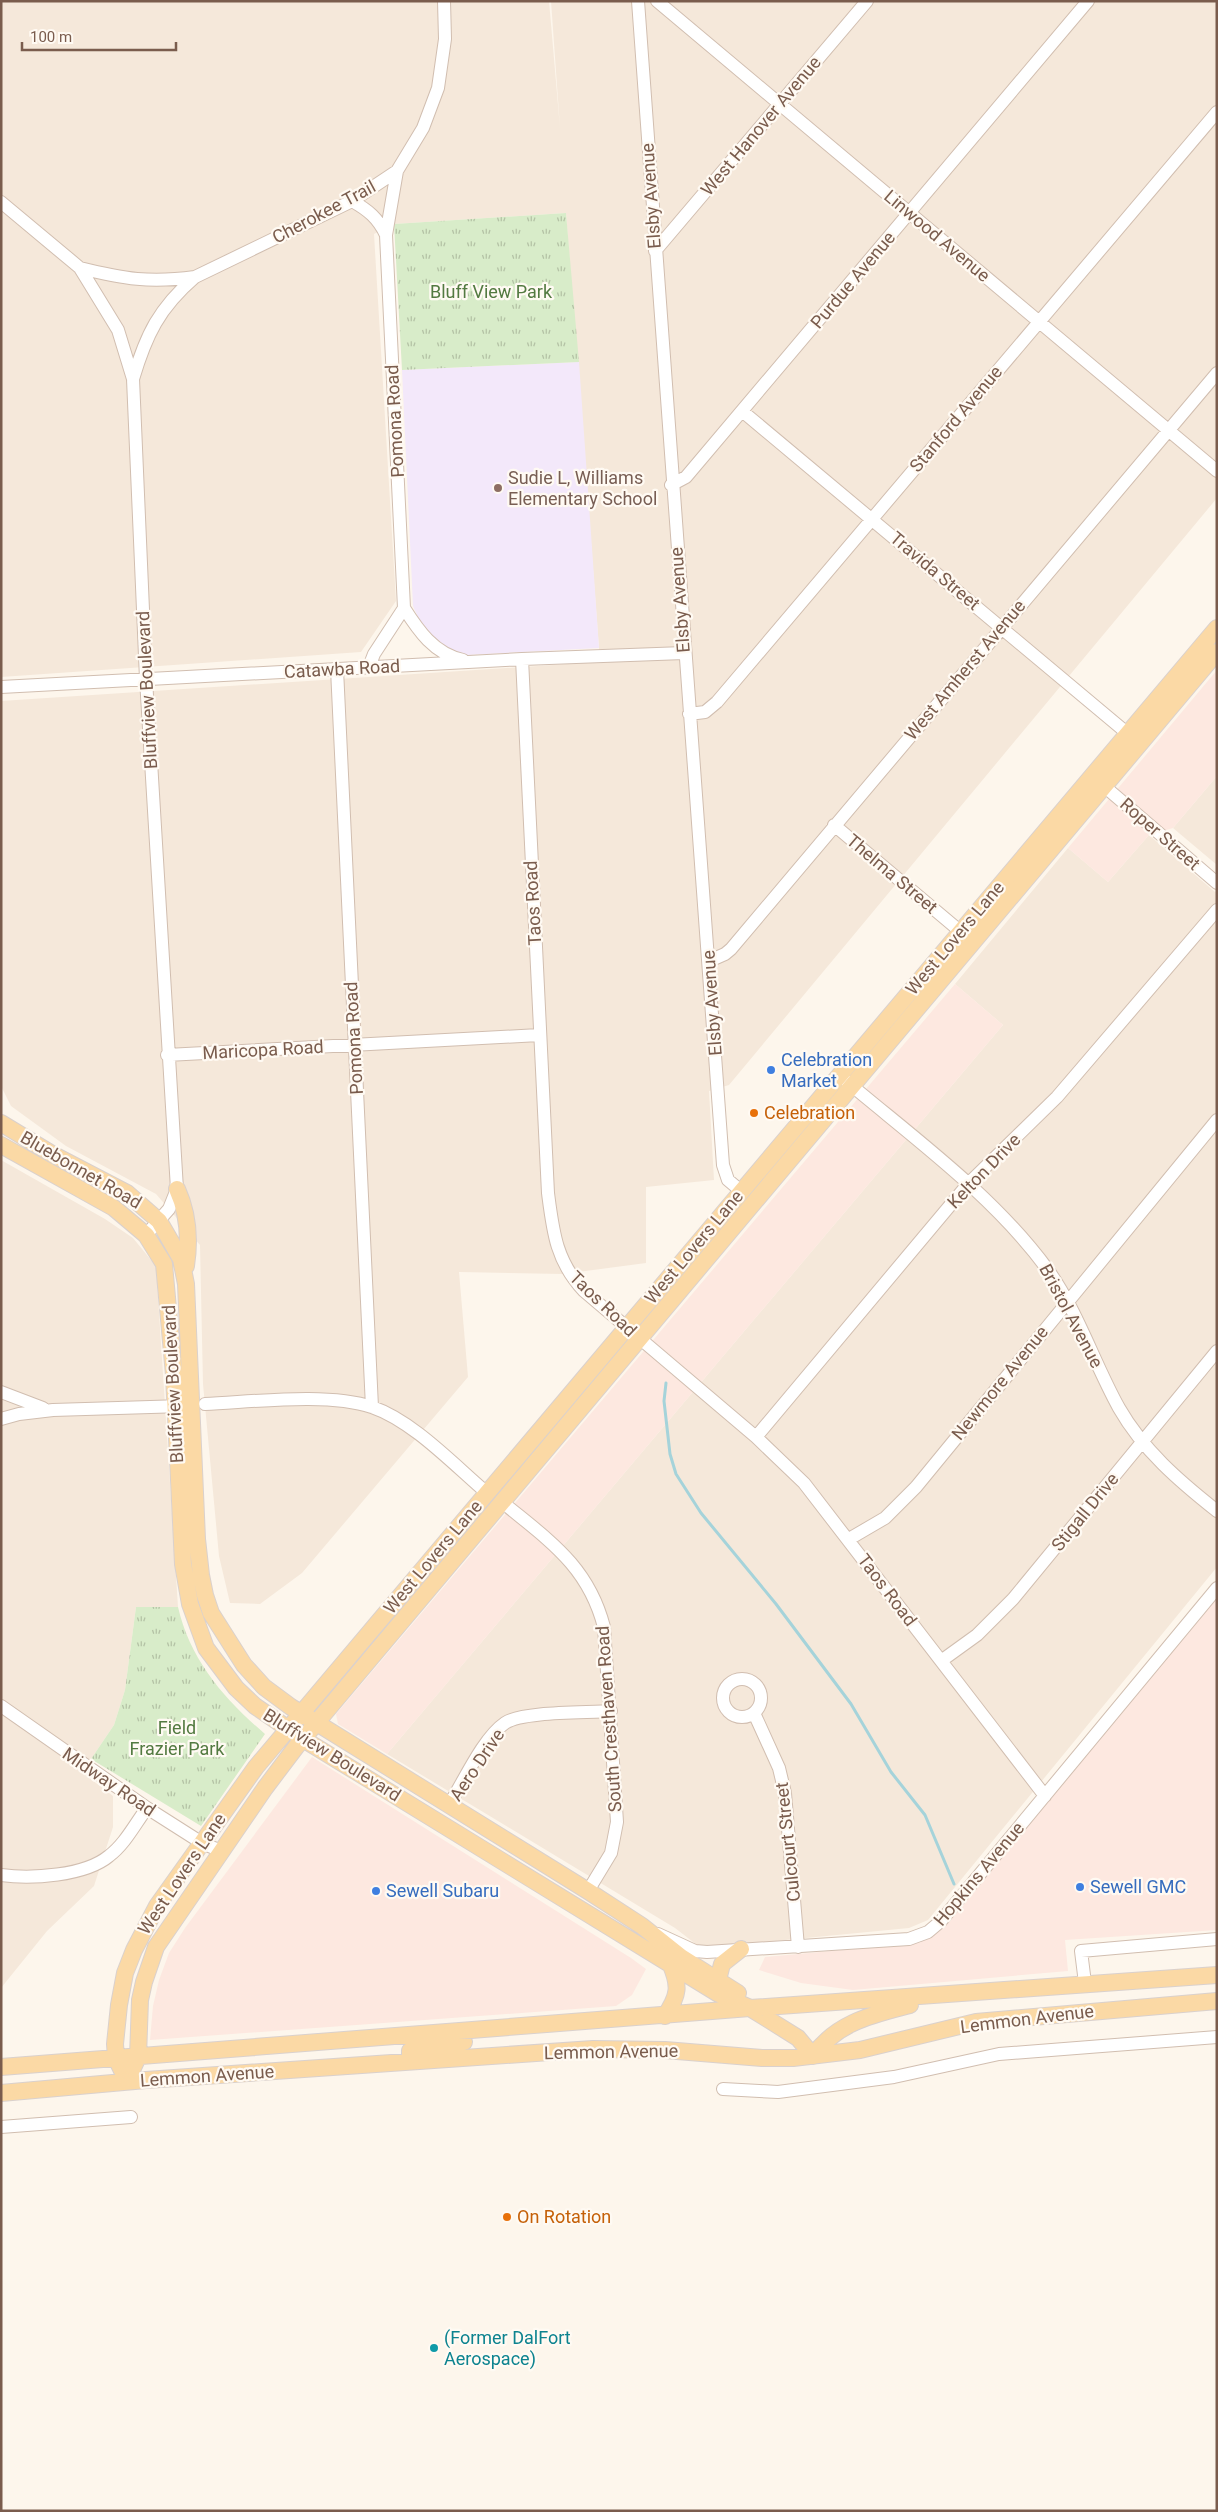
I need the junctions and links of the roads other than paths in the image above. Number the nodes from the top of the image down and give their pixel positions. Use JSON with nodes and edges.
{"nodes":[{"id":1,"x":444,"y":1,"type":"edge"},
{"id":2,"x":638,"y":1,"type":"edge"},
{"id":3,"x":657,"y":1,"type":"edge"},
{"id":4,"x":867,"y":1,"type":"edge"},
{"id":5,"x":1088,"y":1,"type":"edge"},
{"id":6,"x":779,"y":105,"type":"junction"},
{"id":7,"x":1217,"y":112,"type":"edge"},
{"id":8,"x":397,"y":171,"type":"junction"},
{"id":9,"x":352,"y":201,"type":"junction"},
{"id":10,"x":1,"y":202,"type":"edge"},
{"id":11,"x":909,"y":213,"type":"junction"},
{"id":12,"x":386,"y":235,"type":"junction"},
{"id":13,"x":655,"y":251,"type":"junction"},
{"id":14,"x":80,"y":268,"type":"junction"},
{"id":15,"x":195,"y":277,"type":"junction"},
{"id":16,"x":1038,"y":322,"type":"junction"},
{"id":17,"x":1217,"y":373,"type":"edge"},
{"id":18,"x":133,"y":379,"type":"junction"},
{"id":19,"x":742,"y":411,"type":"junction"},
{"id":20,"x":1168,"y":430,"type":"junction"},
{"id":21,"x":1217,"y":471,"type":"edge"},
{"id":22,"x":672,"y":485,"type":"junction"},
{"id":23,"x":872,"y":518,"type":"junction"},
{"id":24,"x":404,"y":608,"type":"junction"},
{"id":25,"x":1002,"y":628,"type":"junction"},
{"id":26,"x":1217,"y":628,"type":"edge"},
{"id":27,"x":1217,"y":652,"type":"edge"},
{"id":28,"x":684,"y":653,"type":"junction"},
{"id":29,"x":522,"y":659,"type":"junction"},
{"id":30,"x":477,"y":662,"type":"junction"},
{"id":31,"x":370,"y":667,"type":"junction"},
{"id":32,"x":337,"y":669,"type":"junction"},
{"id":33,"x":146,"y":679,"type":"junction"},
{"id":34,"x":1,"y":687,"type":"edge"},
{"id":35,"x":689,"y":714,"type":"junction"},
{"id":36,"x":1127,"y":733,"type":"junction"},
{"id":37,"x":1140,"y":743,"type":"junction"},
{"id":38,"x":1092,"y":775,"type":"junction"},
{"id":39,"x":1104,"y":786,"type":"junction"},
{"id":40,"x":834,"y":825,"type":"junction"},
{"id":41,"x":1217,"y":883,"type":"edge"},
{"id":42,"x":1217,"y":910,"type":"edge"},
{"id":43,"x":967,"y":936,"type":"junction"},
{"id":44,"x":709,"y":961,"type":"junction"},
{"id":45,"x":540,"y":1035,"type":"junction"},
{"id":46,"x":354,"y":1045,"type":"junction"},
{"id":47,"x":167,"y":1055,"type":"junction"},
{"id":48,"x":846,"y":1081,"type":"junction"},
{"id":49,"x":1,"y":1115,"type":"edge"},
{"id":50,"x":1217,"y":1120,"type":"edge"},
{"id":51,"x":1,"y":1123,"type":"edge"},
{"id":52,"x":16,"y":1132,"type":"junction"},
{"id":53,"x":1,"y":1145,"type":"edge"},
{"id":54,"x":968,"y":1184,"type":"junction"},
{"id":55,"x":177,"y":1190,"type":"junction"},
{"id":56,"x":741,"y":1191,"type":"junction"},
{"id":57,"x":754,"y":1202,"type":"junction"},
{"id":58,"x":158,"y":1221,"type":"junction"},
{"id":59,"x":146,"y":1235,"type":"junction"},
{"id":60,"x":185,"y":1271,"type":"junction"},
{"id":61,"x":1067,"y":1301,"type":"junction"},
{"id":62,"x":632,"y":1333,"type":"junction"},
{"id":63,"x":1217,"y":1350,"type":"edge"},
{"id":64,"x":1,"y":1392,"type":"edge"},
{"id":65,"x":190,"y":1405,"type":"junction"},
{"id":66,"x":372,"y":1407,"type":"junction"},
{"id":67,"x":52,"y":1410,"type":"junction"},
{"id":68,"x":1,"y":1419,"type":"edge"},
{"id":69,"x":756,"y":1436,"type":"junction"},
{"id":70,"x":1142,"y":1442,"type":"junction"},
{"id":71,"x":494,"y":1497,"type":"junction"},
{"id":72,"x":1217,"y":1511,"type":"edge"},
{"id":73,"x":849,"y":1539,"type":"junction"},
{"id":74,"x":1217,"y":1588,"type":"edge"},
{"id":75,"x":941,"y":1661,"type":"junction"},
{"id":76,"x":1,"y":1706,"type":"edge"},
{"id":77,"x":611,"y":1711,"type":"junction"},
{"id":78,"x":300,"y":1713,"type":"junction"},
{"id":79,"x":754,"y":1713,"type":"dead end"},
{"id":80,"x":316,"y":1723,"type":"junction"},
{"id":81,"x":286,"y":1728,"type":"junction"},
{"id":82,"x":302,"y":1739,"type":"junction"},
{"id":83,"x":1045,"y":1796,"type":"junction"},
{"id":84,"x":450,"y":1805,"type":"junction"},
{"id":85,"x":147,"y":1808,"type":"junction"},
{"id":86,"x":439,"y":1821,"type":"junction"},
{"id":87,"x":202,"y":1843,"type":"junction"},
{"id":88,"x":221,"y":1851,"type":"junction"},
{"id":89,"x":1,"y":1875,"type":"edge"},
{"id":90,"x":588,"y":1891,"type":"junction"},
{"id":91,"x":578,"y":1906,"type":"junction"},
{"id":92,"x":642,"y":1926,"type":"junction"},
{"id":93,"x":1217,"y":1939,"type":"edge"},
{"id":94,"x":798,"y":1947,"type":"junction"},
{"id":95,"x":741,"y":1949,"type":"junction"},
{"id":96,"x":670,"y":1963,"type":"junction"},
{"id":97,"x":1217,"y":1975,"type":"edge"},
{"id":98,"x":718,"y":1980,"type":"junction"},
{"id":99,"x":1085,"y":1983,"type":"junction"},
{"id":100,"x":946,"y":1996,"type":"junction"},
{"id":101,"x":1217,"y":2001,"type":"edge"},
{"id":102,"x":750,"y":2008,"type":"junction"},
{"id":103,"x":1087,"y":2012,"type":"junction"},
{"id":104,"x":665,"y":2016,"type":"junction"},
{"id":105,"x":496,"y":2029,"type":"junction"},
{"id":106,"x":1217,"y":2037,"type":"edge"},
{"id":107,"x":366,"y":2039,"type":"junction"},
{"id":108,"x":813,"y":2056,"type":"junction"},
{"id":109,"x":138,"y":2057,"type":"junction"},
{"id":110,"x":116,"y":2058,"type":"junction"},
{"id":111,"x":410,"y":2061,"type":"junction"},
{"id":112,"x":369,"y":2065,"type":"junction"},
{"id":113,"x":1,"y":2067,"type":"edge"},
{"id":114,"x":127,"y":2081,"type":"junction"},
{"id":115,"x":722,"y":2089,"type":"dead end"},
{"id":116,"x":1,"y":2093,"type":"edge"},
{"id":117,"x":131,"y":2116,"type":"dead end"},
{"id":118,"x":1,"y":2127,"type":"edge"}],
"edges":[{"from":1,"to":8,"type":"street","name":"Cherokee Trail"},
{"from":2,"to":13,"type":"street","name":"Elsby Avenue"},
{"from":3,"to":6,"type":"street","name":"Linwood Avenue"},
{"from":4,"to":6,"type":"street","name":"West Hanover Avenue"},
{"from":5,"to":11,"type":"street","name":"Purdue Avenue"},
{"from":6,"to":11,"type":"street","name":"Linwood Avenue"},
{"from":6,"to":13,"type":"street","name":"West Hanover Avenue"},
{"from":7,"to":16,"type":"street","name":"Stanford Avenue"},
{"from":8,"to":9,"type":"street","name":"Cherokee Trail"},
{"from":8,"to":12,"type":"street","name":"Pomona Road"},
{"from":9,"to":12,"type":"street"},
{"from":9,"to":15,"type":"street","name":"Cherokee Trail"},
{"from":10,"to":14,"type":"street","name":"Bluffview Boulevard"},
{"from":11,"to":16,"type":"street","name":"Linwood Avenue"},
{"from":11,"to":19,"type":"street","name":"Purdue Avenue"},
{"from":12,"to":24,"type":"street","name":"Pomona Road"},
{"from":13,"to":22,"type":"street","name":"Elsby Avenue"},
{"from":14,"to":15,"type":"street","name":"Cherokee Trail"},
{"from":14,"to":18,"type":"street","name":"Bluffview Boulevard"},
{"from":15,"to":18,"type":"street","name":"Cherokee Trail"},
{"from":16,"to":20,"type":"street","name":"Linwood Avenue"},
{"from":16,"to":23,"type":"street","name":"Stanford Avenue"},
{"from":17,"to":20,"type":"street","name":"West Amherst Avenue"},
{"from":18,"to":33,"type":"street","name":"Bluffview Boulevard"},
{"from":19,"to":22,"type":"street","name":"Purdue Avenue"},
{"from":19,"to":23,"type":"street","name":"Travida Street"},
{"from":20,"to":21,"type":"street","name":"Linwood Avenue"},
{"from":20,"to":25,"type":"street","name":"West Amherst Avenue"},
{"from":22,"to":28,"type":"street","name":"Elsby Avenue"},
{"from":23,"to":25,"type":"street","name":"Travida Street"},
{"from":23,"to":35,"type":"street","name":"Stanford Avenue"},
{"from":24,"to":30,"type":"street"},
{"from":24,"to":31,"type":"street"},
{"from":25,"to":36,"type":"street","name":"Travida Street"},
{"from":25,"to":40,"type":"street","name":"West Amherst Avenue"},
{"from":26,"to":36,"type":"main road","name":"West Lovers Lane"},
{"from":27,"to":37,"type":"main road","name":"West Lovers Lane"},
{"from":28,"to":29,"type":"street","name":"Catawba Road"},
{"from":28,"to":35,"type":"street","name":"Elsby Avenue"},
{"from":29,"to":30,"type":"street","name":"Catawba Road"},
{"from":29,"to":45,"type":"street","name":"Taos Road"},
{"from":30,"to":31,"type":"street","name":"Catawba Road"},
{"from":31,"to":32,"type":"street","name":"Catawba Road"},
{"from":32,"to":33,"type":"street","name":"Catawba Road"},
{"from":32,"to":46,"type":"street","name":"Pomona Road"},
{"from":33,"to":34,"type":"street","name":"Catawba Road"},
{"from":33,"to":47,"type":"street","name":"Bluffview Boulevard"},
{"from":35,"to":44,"type":"street","name":"Elsby Avenue"},
{"from":36,"to":37,"type":"main road"},
{"from":36,"to":38,"type":"main road","name":"West Lovers Lane"},
{"from":37,"to":39,"type":"main road","name":"West Lovers Lane"},
{"from":38,"to":39,"type":"main road"},
{"from":38,"to":43,"type":"main road","name":"West Lovers Lane"},
{"from":39,"to":41,"type":"street","name":"Roper Street"},
{"from":39,"to":43,"type":"main road","name":"West Lovers Lane"},
{"from":40,"to":43,"type":"street","name":"Thelma Street"},
{"from":40,"to":44,"type":"street","name":"West Amherst Avenue"},
{"from":42,"to":54,"type":"street","name":"Kelton Drive"},
{"from":43,"to":48,"type":"main road","name":"West Lovers Lane"},
{"from":44,"to":56,"type":"street","name":"Elsby Avenue"},
{"from":45,"to":46,"type":"street","name":"Maricopa Road"},
{"from":45,"to":62,"type":"street","name":"Taos Road"},
{"from":46,"to":47,"type":"street","name":"Maricopa Road"},
{"from":46,"to":66,"type":"street","name":"Pomona Road"},
{"from":47,"to":55,"type":"street","name":"Bluffview Boulevard"},
{"from":48,"to":54,"type":"street","name":"Bristol Avenue"},
{"from":48,"to":56,"type":"main road","name":"West Lovers Lane"},
{"from":48,"to":57,"type":"main road","name":"West Lovers Lane"},
{"from":49,"to":52,"type":"street"},
{"from":50,"to":61,"type":"street","name":"Newmore Avenue"},
{"from":51,"to":52,"type":"main road","name":"Bluebonnet Road"},
{"from":52,"to":58,"type":"main road","name":"Bluebonnet Road"},
{"from":53,"to":59,"type":"main road","name":"Bluebonnet Road"},
{"from":54,"to":61,"type":"street","name":"Bristol Avenue"},
{"from":54,"to":69,"type":"street","name":"Kelton Drive"},
{"from":55,"to":58,"type":"street"},
{"from":55,"to":60,"type":"main road"},
{"from":56,"to":57,"type":"main road"},
{"from":56,"to":62,"type":"main road","name":"West Lovers Lane"},
{"from":57,"to":62,"type":"main road","name":"West Lovers Lane"},
{"from":58,"to":59,"type":"street"},
{"from":58,"to":60,"type":"main road","name":"Bluffview Boulevard"},
{"from":59,"to":65,"type":"main road","name":"Bluffview Boulevard"},
{"from":60,"to":65,"type":"main road","name":"Bluffview Boulevard"},
{"from":61,"to":70,"type":"street","name":"Bristol Avenue"},
{"from":61,"to":73,"type":"street","name":"Newmore Avenue"},
{"from":62,"to":69,"type":"street","name":"Taos Road"},
{"from":62,"to":71,"type":"main road","name":"West Lovers Lane"},
{"from":63,"to":70,"type":"street","name":"Stigall Drive"},
{"from":64,"to":67,"type":"street"},
{"from":65,"to":66,"type":"street","name":"South Cresthaven Road"},
{"from":65,"to":67,"type":"street","name":"South Cresthaven Road"},
{"from":65,"to":78,"type":"main road","name":"Bluffview Boulevard"},
{"from":65,"to":81,"type":"main road","name":"Bluffview Boulevard"},
{"from":66,"to":71,"type":"street","name":"South Cresthaven Road"},
{"from":67,"to":68,"type":"street"},
{"from":69,"to":73,"type":"street","name":"Taos Road"},
{"from":70,"to":72,"type":"street","name":"Bristol Avenue"},
{"from":70,"to":75,"type":"street","name":"Stigall Drive"},
{"from":71,"to":77,"type":"street","name":"South Cresthaven Road"},
{"from":71,"to":78,"type":"main road","name":"West Lovers Lane"},
{"from":71,"to":80,"type":"main road","name":"West Lovers Lane"},
{"from":73,"to":75,"type":"street","name":"Taos Road"},
{"from":74,"to":83,"type":"street","name":"Hopkins Avenue"},
{"from":75,"to":83,"type":"street","name":"Taos Road"},
{"from":76,"to":85,"type":"street","name":"Midway Road"},
{"from":77,"to":84,"type":"street","name":"Aero Drive"},
{"from":77,"to":90,"type":"street","name":"South Cresthaven Road"},
{"from":78,"to":80,"type":"main road","name":"Bluffview Boulevard"},
{"from":78,"to":81,"type":"main road","name":"West Lovers Lane"},
{"from":79,"to":94,"type":"street","name":"Culcourt Street"},
{"from":80,"to":82,"type":"main road","name":"West Lovers Lane"},
{"from":80,"to":84,"type":"main road","name":"Bluffview Boulevard"},
{"from":81,"to":82,"type":"main road","name":"Bluffview Boulevard"},
{"from":81,"to":87,"type":"main road","name":"West Lovers Lane"},
{"from":82,"to":86,"type":"main road","name":"Bluffview Boulevard"},
{"from":82,"to":88,"type":"main road","name":"West Lovers Lane"},
{"from":83,"to":94,"type":"street","name":"Hopkins Avenue"},
{"from":84,"to":86,"type":"main road","name":"Aero Drive"},
{"from":84,"to":90,"type":"main road","name":"Bluffview Boulevard"},
{"from":85,"to":87,"type":"street","name":"Midway Road"},
{"from":85,"to":89,"type":"street"},
{"from":86,"to":91,"type":"main road","name":"Bluffview Boulevard"},
{"from":87,"to":88,"type":"street","name":"Midway Road"},
{"from":87,"to":110,"type":"main road","name":"West Lovers Lane"},
{"from":88,"to":109,"type":"main road","name":"West Lovers Lane"},
{"from":90,"to":91,"type":"main road","name":"South Cresthaven Road"},
{"from":90,"to":92,"type":"main road","name":"Bluffview Boulevard"},
{"from":91,"to":96,"type":"main road","name":"Bluffview Boulevard"},
{"from":92,"to":95,"type":"street","name":"Hopkins Avenue"},
{"from":92,"to":98,"type":"main road","name":"Bluffview Boulevard"},
{"from":93,"to":99,"type":"street"},
{"from":94,"to":95,"type":"street","name":"Hopkins Avenue"},
{"from":95,"to":98,"type":"main road"},
{"from":96,"to":102,"type":"main road","name":"Bluffview Boulevard"},
{"from":96,"to":104,"type":"main road"},
{"from":97,"to":99,"type":"main road","name":"Lemmon Avenue"},
{"from":98,"to":102,"type":"main road","name":"Bluffview Boulevard"},
{"from":99,"to":100,"type":"main road","name":"Lemmon Avenue"},
{"from":99,"to":103,"type":"main road"},
{"from":100,"to":102,"type":"main road","name":"Lemmon Avenue"},
{"from":100,"to":108,"type":"main road"},
{"from":101,"to":103,"type":"main road","name":"Lemmon Avenue"},
{"from":102,"to":104,"type":"main road","name":"Lemmon Avenue"},
{"from":102,"to":108,"type":"main road","name":"Bluffview Boulevard"},
{"from":103,"to":108,"type":"main road","name":"Lemmon Avenue"},
{"from":104,"to":105,"type":"main road","name":"Lemmon Avenue"},
{"from":105,"to":107,"type":"main road","name":"Lemmon Avenue"},
{"from":105,"to":111,"type":"main road"},
{"from":106,"to":115,"type":"street","name":"Lemmon Avenue"},
{"from":107,"to":109,"type":"main road","name":"Lemmon Avenue"},
{"from":107,"to":112,"type":"main road"},
{"from":108,"to":111,"type":"main road","name":"Lemmon Avenue"},
{"from":109,"to":110,"type":"main road","name":"Lemmon Avenue"},
{"from":109,"to":114,"type":"main road","name":"West Lovers Lane"},
{"from":110,"to":113,"type":"main road","name":"Lemmon Avenue"},
{"from":110,"to":114,"type":"main road","name":"West Lovers Lane"},
{"from":111,"to":112,"type":"main road","name":"Lemmon Avenue"},
{"from":112,"to":114,"type":"main road","name":"Lemmon Avenue"},
{"from":114,"to":116,"type":"main road","name":"Lemmon Avenue"},
{"from":117,"to":118,"type":"street"}]}
